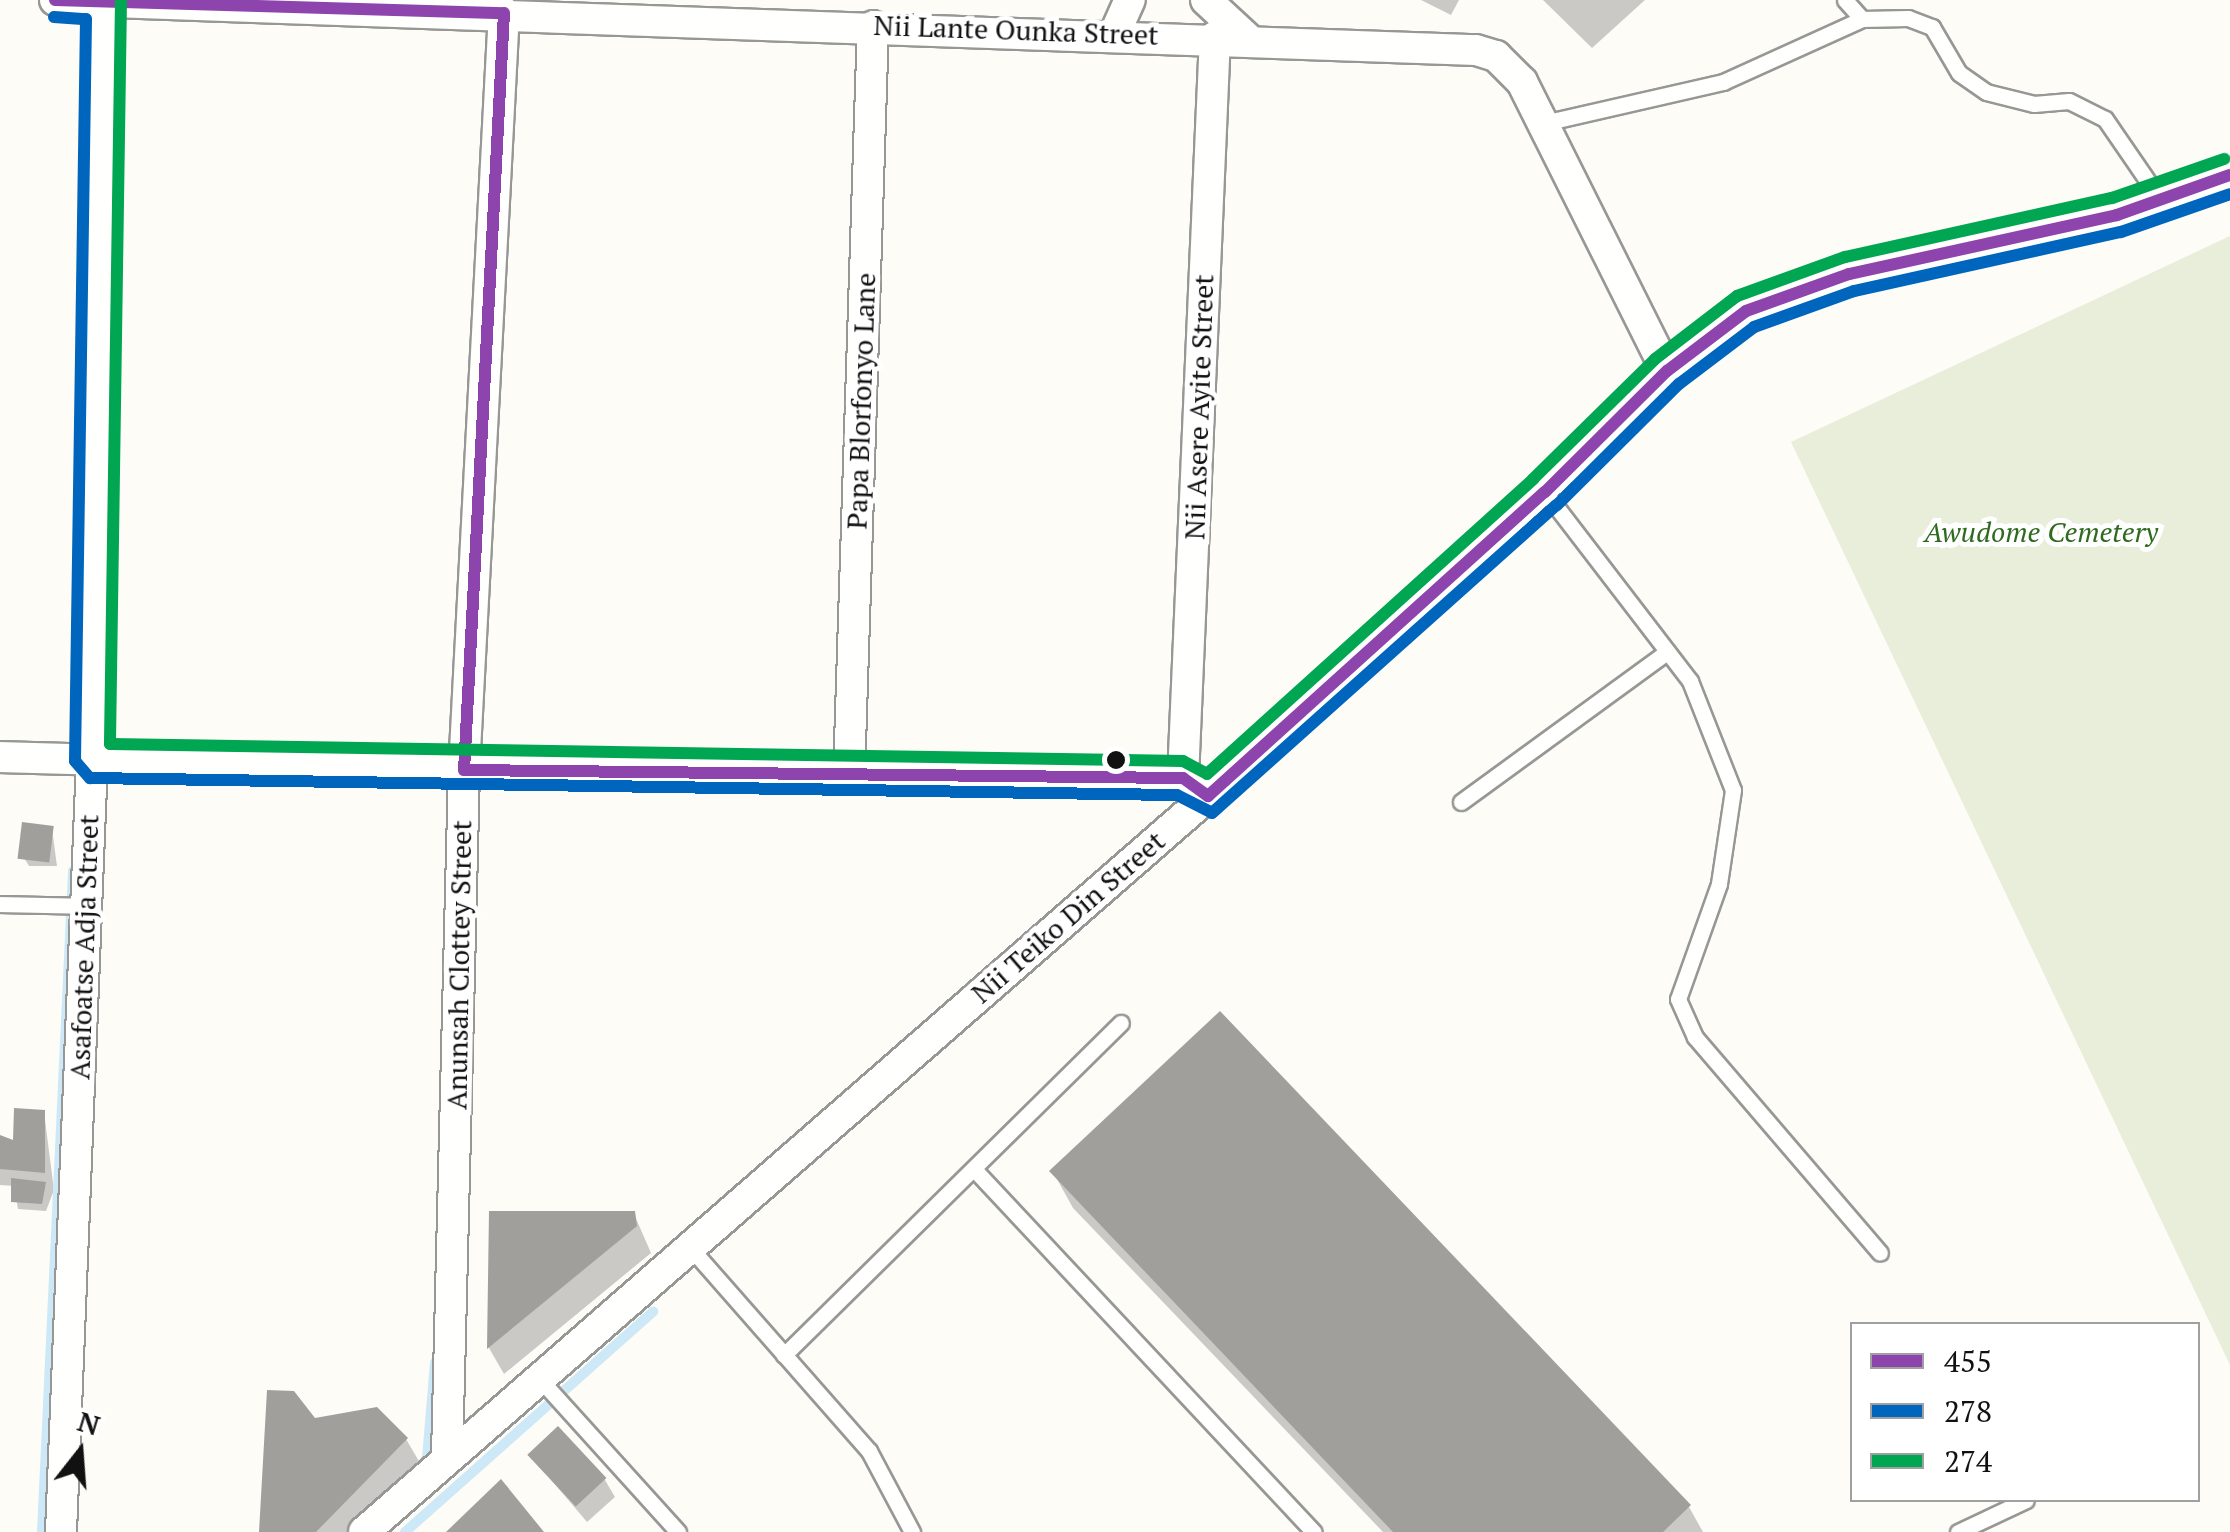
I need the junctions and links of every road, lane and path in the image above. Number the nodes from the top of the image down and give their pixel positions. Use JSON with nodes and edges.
{"nodes":[{"id":1,"x":55,"y":0,"type":"edge"},
{"id":2,"x":1130,"y":0,"type":"edge"},
{"id":3,"x":1206,"y":0,"type":"edge"},
{"id":4,"x":1845,"y":0,"type":"edge"},
{"id":5,"x":104,"y":2,"type":"edge"},
{"id":6,"x":498,"y":7,"type":"edge"},
{"id":7,"x":1862,"y":19,"type":"junction"},
{"id":8,"x":873,"y":26,"type":"junction"},
{"id":9,"x":1115,"y":33,"type":"junction"},
{"id":10,"x":1214,"y":37,"type":"junction"},
{"id":11,"x":1248,"y":38,"type":"junction"},
{"id":12,"x":1544,"y":123,"type":"junction"},
{"id":13,"x":2230,"y":175,"type":"edge"},
{"id":14,"x":2162,"y":202,"type":"junction"},
{"id":15,"x":1666,"y":371,"type":"junction"},
{"id":16,"x":1545,"y":492,"type":"junction"},
{"id":17,"x":1667,"y":652,"type":"junction"},
{"id":18,"x":0,"y":757,"type":"edge"},
{"id":19,"x":92,"y":761,"type":"junction"},
{"id":20,"x":464,"y":770,"type":"junction"},
{"id":21,"x":849,"y":776,"type":"junction"},
{"id":22,"x":1183,"y":778,"type":"junction"},
{"id":23,"x":1208,"y":796,"type":"junction"},
{"id":24,"x":1462,"y":802,"type":"dead end"},
{"id":25,"x":0,"y":904,"type":"edge"},
{"id":26,"x":86,"y":906,"type":"junction"},
{"id":27,"x":1121,"y":1023,"type":"dead end"},
{"id":28,"x":974,"y":1169,"type":"junction"},
{"id":29,"x":688,"y":1245,"type":"junction"},
{"id":30,"x":1880,"y":1253,"type":"dead end"},
{"id":31,"x":784,"y":1355,"type":"junction"},
{"id":32,"x":538,"y":1377,"type":"junction"},
{"id":33,"x":447,"y":1456,"type":"junction"},
{"id":34,"x":2022,"y":1502,"type":"edge"},
{"id":35,"x":61,"y":1532,"type":"edge"},
{"id":36,"x":364,"y":1532,"type":"edge"},
{"id":37,"x":678,"y":1532,"type":"edge"},
{"id":38,"x":912,"y":1532,"type":"edge"},
{"id":39,"x":1314,"y":1532,"type":"edge"},
{"id":40,"x":1958,"y":1532,"type":"edge"}],
"edges":[{"from":1,"to":5,"type":"street","name":"Nii Lante Ounka Street"},
{"from":2,"to":9,"type":"street"},
{"from":3,"to":11,"type":"street"},
{"from":4,"to":7,"type":"lane"},
{"from":5,"to":6,"type":"street","name":"Nii Lante Ounka Street"},
{"from":5,"to":19,"type":"street","name":"Asafoatse Adja Street"},
{"from":6,"to":8,"type":"street","name":"Nii Lante Ounka Street"},
{"from":6,"to":20,"type":"street","name":"Anunsah Clottey Street"},
{"from":7,"to":12,"type":"lane"},
{"from":7,"to":14,"type":"lane"},
{"from":8,"to":9,"type":"street","name":"Nii Lante Ounka Street"},
{"from":8,"to":21,"type":"street","name":"Papa Blorfonyo Lane"},
{"from":9,"to":10,"type":"street","name":"Nii Lante Ounka Street"},
{"from":10,"to":11,"type":"street","name":"Nii Lante Ounka Street"},
{"from":10,"to":22,"type":"street","name":"Nii Asere Ayite Street"},
{"from":11,"to":12,"type":"street","name":"Nii Lante Ounka Street"},
{"from":12,"to":15,"type":"street","name":"Nii Lante Ounka Street"},
{"from":13,"to":14,"type":"street","name":"Nii Teiko Din Street"},
{"from":14,"to":15,"type":"street","name":"Nii Teiko Din Street"},
{"from":15,"to":16,"type":"street","name":"Nii Teiko Din Street"},
{"from":16,"to":17,"type":"lane"},
{"from":16,"to":23,"type":"street","name":"Nii Teiko Din Street"},
{"from":17,"to":24,"type":"lane"},
{"from":17,"to":30,"type":"lane"},
{"from":18,"to":19,"type":"street"},
{"from":19,"to":20,"type":"street"},
{"from":19,"to":26,"type":"street","name":"Asafoatse Adja Street"},
{"from":20,"to":21,"type":"street"},
{"from":20,"to":33,"type":"street","name":"Anunsah Clottey Street"},
{"from":21,"to":22,"type":"street"},
{"from":22,"to":23,"type":"street"},
{"from":23,"to":29,"type":"street","name":"Nii Teiko Din Street"},
{"from":25,"to":26,"type":"lane"},
{"from":26,"to":35,"type":"street","name":"Asafoatse Adja Street"},
{"from":27,"to":28,"type":"lane"},
{"from":28,"to":31,"type":"lane"},
{"from":28,"to":39,"type":"lane"},
{"from":29,"to":31,"type":"lane"},
{"from":29,"to":32,"type":"street","name":"Nii Teiko Din Street"},
{"from":31,"to":38,"type":"lane"},
{"from":32,"to":33,"type":"street","name":"Nii Teiko Din Street"},
{"from":32,"to":37,"type":"lane"},
{"from":33,"to":36,"type":"street","name":"Nii Teiko Din Street"},
{"from":34,"to":40,"type":"lane"}]}
